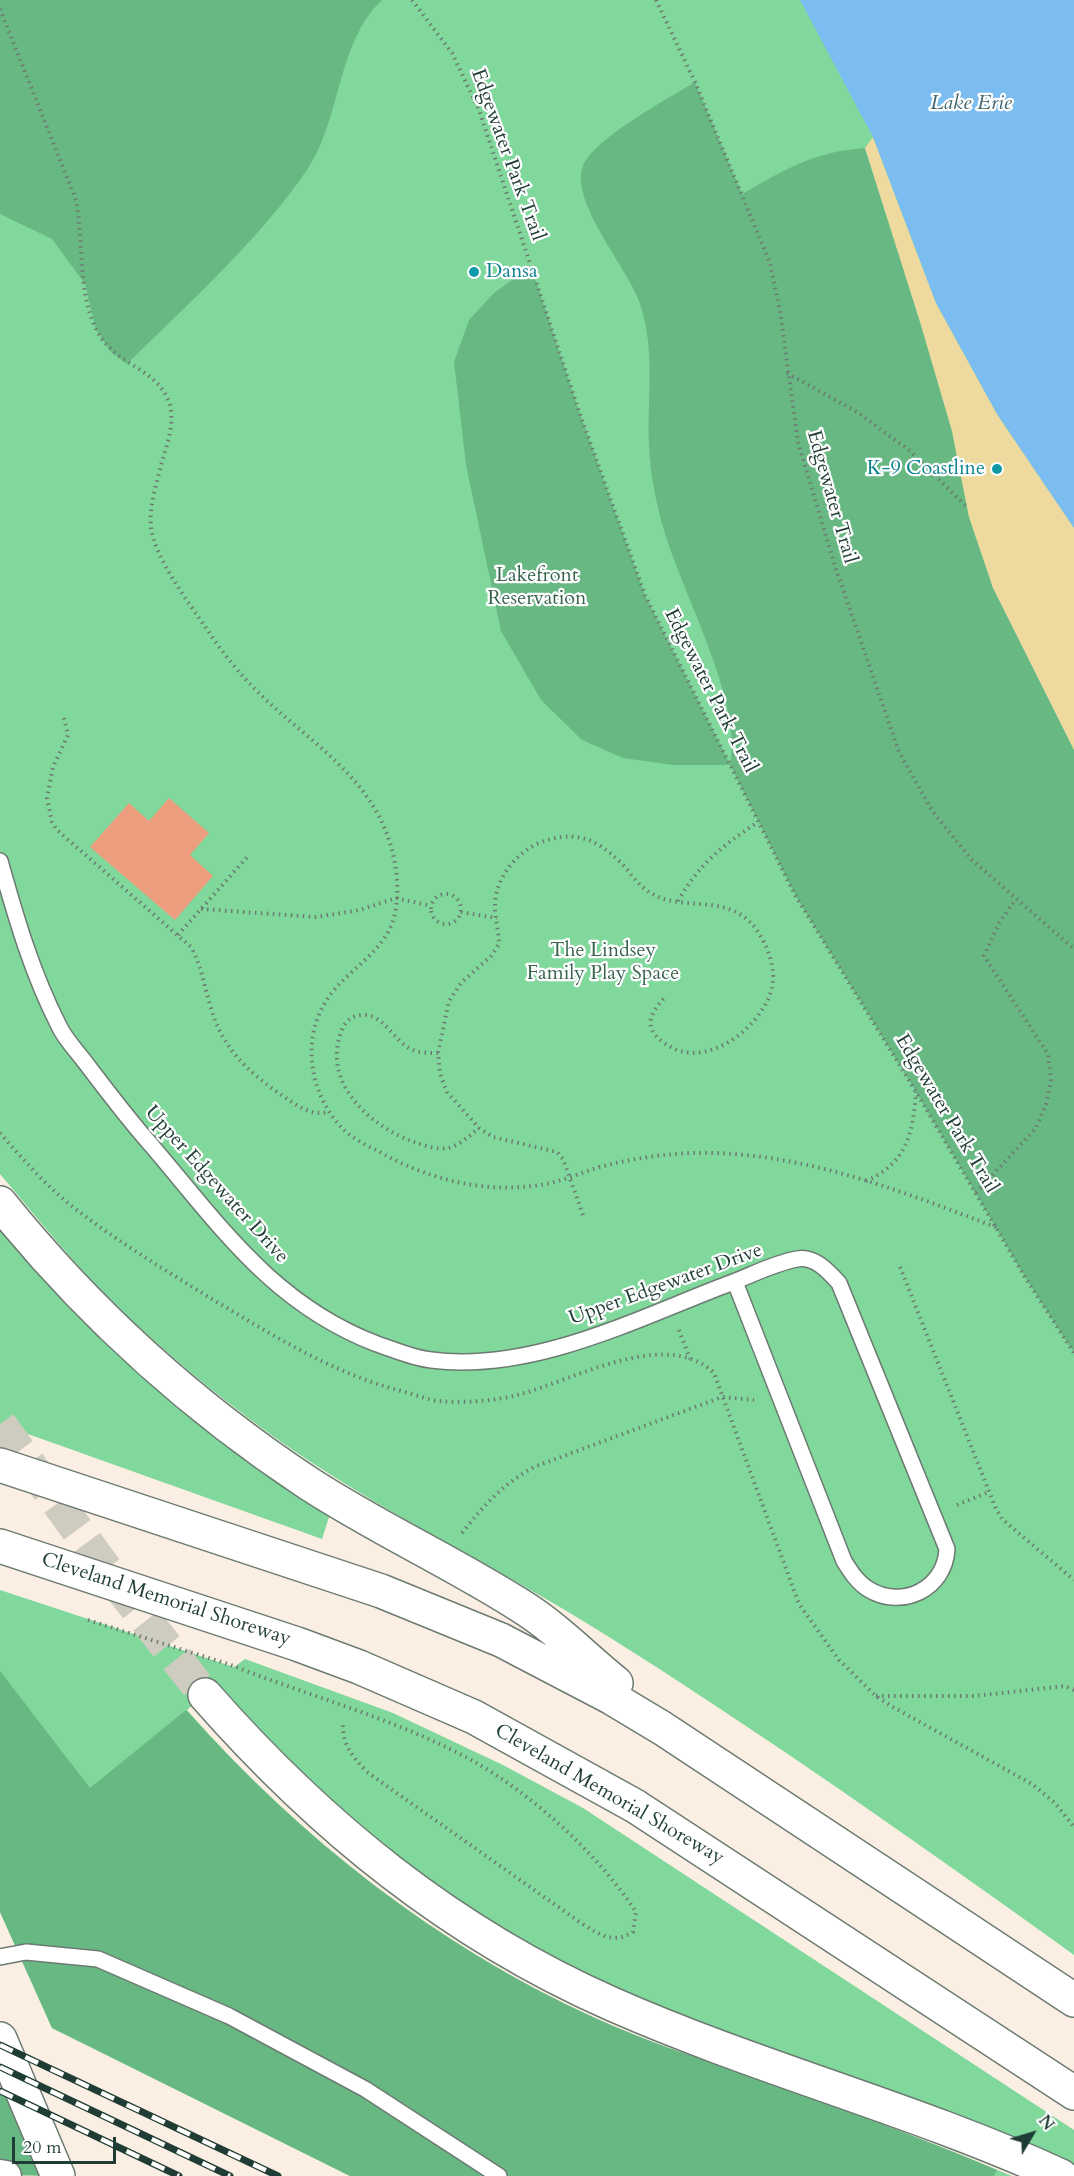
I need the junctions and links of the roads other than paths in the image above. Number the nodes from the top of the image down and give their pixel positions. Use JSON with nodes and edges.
{"nodes":[{"id":1,"x":0,"y":861,"type":"edge"},
{"id":2,"x":0,"y":1203,"type":"edge"},
{"id":3,"x":735,"y":1282,"type":"junction"},
{"id":4,"x":0,"y":1465,"type":"edge"},
{"id":5,"x":0,"y":1546,"type":"edge"},
{"id":6,"x":205,"y":1695,"type":"tunnel mouth"},
{"id":7,"x":713,"y":1762,"type":"junction"},
{"id":8,"x":0,"y":1957,"type":"edge"},
{"id":9,"x":1074,"y":2000,"type":"edge"},
{"id":10,"x":0,"y":2039,"type":"edge"},
{"id":11,"x":1074,"y":2093,"type":"edge"},
{"id":12,"x":0,"y":2175,"type":"edge"},
{"id":13,"x":6,"y":2176,"type":"edge"},
{"id":14,"x":58,"y":2176,"type":"edge"},
{"id":15,"x":499,"y":2176,"type":"edge"},
{"id":16,"x":1061,"y":2176,"type":"edge"}],
"edges":[{"from":1,"to":3,"type":"lane","name":"Upper Edgewater Drive"},
{"from":2,"to":7,"type":"main road"},
{"from":3,"to":3,"type":"lane","name":"Upper Edgewater Drive"},
{"from":4,"to":7,"type":"main road"},
{"from":5,"to":11,"type":"main road","name":"Cleveland Memorial Shoreway"},
{"from":6,"to":16,"type":"main road"},
{"from":7,"to":9,"type":"main road"},
{"from":8,"to":15,"type":"lane"},
{"from":10,"to":14,"type":"main road"},
{"from":12,"to":13,"type":"street"}]}
